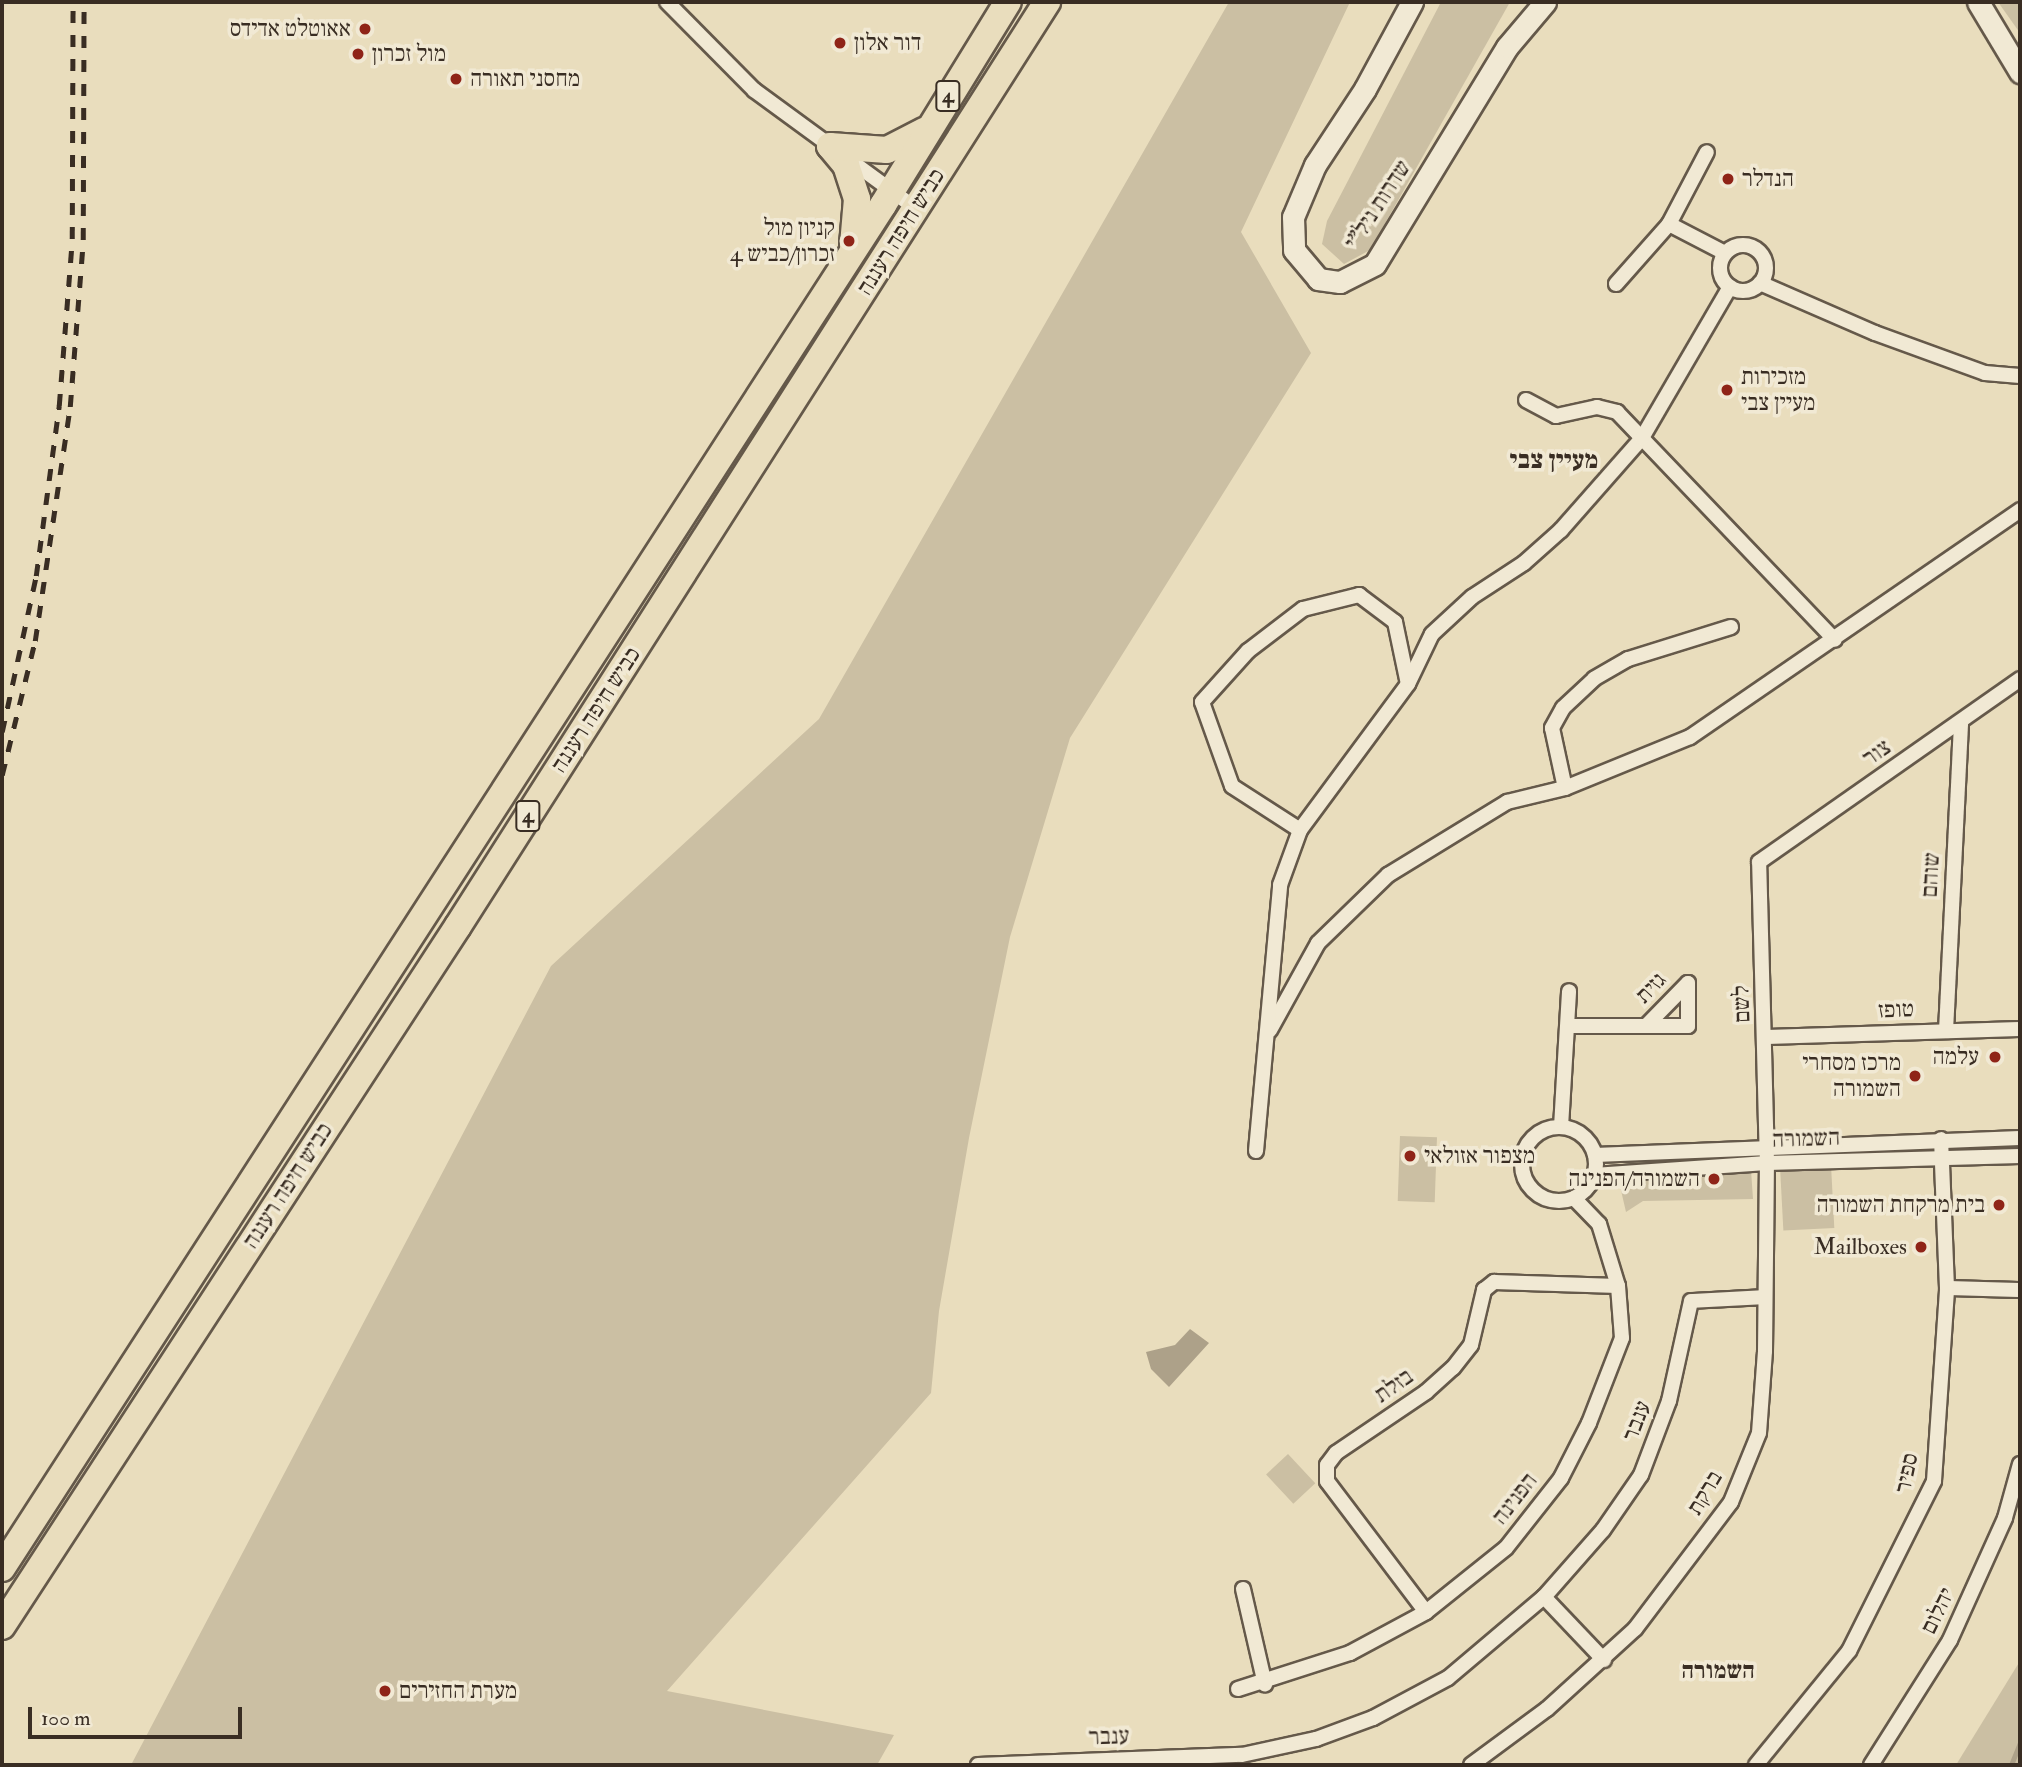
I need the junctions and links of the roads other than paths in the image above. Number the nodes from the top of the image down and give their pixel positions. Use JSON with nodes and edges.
{"nodes":[{"id":1,"x":667,"y":2,"type":"edge"},
{"id":2,"x":1007,"y":2,"type":"edge"},
{"id":3,"x":1047,"y":2,"type":"edge"},
{"id":4,"x":1412,"y":2,"type":"edge"},
{"id":5,"x":1545,"y":2,"type":"edge"},
{"id":6,"x":1978,"y":2,"type":"edge"},
{"id":7,"x":2020,"y":72,"type":"edge"},
{"id":8,"x":929,"y":128,"type":"junction"},
{"id":9,"x":830,"y":146,"type":"junction"},
{"id":10,"x":1707,"y":152,"type":"dead end"},
{"id":11,"x":891,"y":191,"type":"junction"},
{"id":12,"x":915,"y":208,"type":"junction"},
{"id":13,"x":1669,"y":224,"type":"junction"},
{"id":14,"x":852,"y":252,"type":"junction"},
{"id":15,"x":1725,"y":253,"type":"junction"},
{"id":16,"x":1760,"y":283,"type":"junction"},
{"id":17,"x":1616,"y":284,"type":"dead end"},
{"id":18,"x":1731,"y":287,"type":"junction"},
{"id":19,"x":2020,"y":376,"type":"edge"},
{"id":20,"x":1526,"y":400,"type":"dead end"},
{"id":21,"x":1642,"y":439,"type":"junction"},
{"id":22,"x":2020,"y":510,"type":"edge"},
{"id":23,"x":1731,"y":627,"type":"dead end"},
{"id":24,"x":1835,"y":640,"type":"junction"},
{"id":25,"x":2020,"y":679,"type":"edge"},
{"id":26,"x":1408,"y":684,"type":"junction"},
{"id":27,"x":1961,"y":722,"type":"junction"},
{"id":28,"x":1565,"y":788,"type":"junction"},
{"id":29,"x":1300,"y":830,"type":"junction"},
{"id":30,"x":1759,"y":862,"type":"joint"},
{"id":31,"x":1569,"y":990,"type":"dead end"},
{"id":32,"x":1647,"y":1025,"type":"dead end"},
{"id":33,"x":1569,"y":1026,"type":"junction"},
{"id":34,"x":2020,"y":1029,"type":"edge"},
{"id":35,"x":1947,"y":1031,"type":"junction"},
{"id":36,"x":1768,"y":1033,"type":"junction"},
{"id":37,"x":1268,"y":1034,"type":"junction"},
{"id":38,"x":1561,"y":1127,"type":"junction"},
{"id":39,"x":2020,"y":1138,"type":"edge"},
{"id":40,"x":1941,"y":1139,"type":"junction"},
{"id":41,"x":1767,"y":1145,"type":"junction"},
{"id":42,"x":1256,"y":1152,"type":"dead end"},
{"id":43,"x":1595,"y":1155,"type":"junction"},
{"id":44,"x":2020,"y":1156,"type":"edge"},
{"id":45,"x":1941,"y":1157,"type":"junction"},
{"id":46,"x":1767,"y":1163,"type":"junction"},
{"id":47,"x":1594,"y":1175,"type":"junction"},
{"id":48,"x":1574,"y":1198,"type":"junction"},
{"id":49,"x":1618,"y":1286,"type":"junction"},
{"id":50,"x":1947,"y":1288,"type":"junction"},
{"id":51,"x":2020,"y":1290,"type":"edge"},
{"id":52,"x":1764,"y":1297,"type":"junction"},
{"id":53,"x":2020,"y":1464,"type":"edge"},
{"id":54,"x":2,"y":1568,"type":"edge"},
{"id":55,"x":1243,"y":1589,"type":"dead end"},
{"id":56,"x":1544,"y":1597,"type":"junction"},
{"id":57,"x":1426,"y":1612,"type":"junction"},
{"id":58,"x":2,"y":1626,"type":"edge"},
{"id":59,"x":1604,"y":1660,"type":"junction"},
{"id":60,"x":1265,"y":1684,"type":"junction"},
{"id":61,"x":1238,"y":1689,"type":"dead end"},
{"id":62,"x":1242,"y":1760,"type":"edge"},
{"id":63,"x":978,"y":1765,"type":"edge"},
{"id":64,"x":1471,"y":1765,"type":"edge"},
{"id":65,"x":1756,"y":1765,"type":"edge"},
{"id":66,"x":1871,"y":1765,"type":"edge"}],
"edges":[{"from":1,"to":9,"type":"street"},
{"from":2,"to":8,"type":"highway","name":"כביש חיפה רעננה","number":"4"},
{"from":3,"to":12,"type":"highway","name":"כביש חיפה רעננה","number":"4"},
{"from":4,"to":5,"type":"street","name":"שדרות ניל\"י"},
{"from":6,"to":7,"type":"street"},
{"from":8,"to":9,"type":"highway"},
{"from":8,"to":11,"type":"highway","name":"כביש חיפה רעננה","number":"4"},
{"from":9,"to":11,"type":"street"},
{"from":9,"to":14,"type":"highway"},
{"from":10,"to":13,"type":"street"},
{"from":11,"to":12,"type":"street"},
{"from":11,"to":14,"type":"highway","name":"כביש חיפה רעננה","number":"4"},
{"from":12,"to":58,"type":"highway","name":"כביש חיפה רעננה","number":"4"},
{"from":13,"to":15,"type":"street"},
{"from":13,"to":17,"type":"street"},
{"from":14,"to":54,"type":"highway","name":"כביש חיפה רעננה","number":"4"},
{"from":15,"to":16,"type":"street"},
{"from":15,"to":18,"type":"street"},
{"from":16,"to":18,"type":"street"},
{"from":16,"to":19,"type":"street"},
{"from":18,"to":21,"type":"street"},
{"from":20,"to":21,"type":"street"},
{"from":21,"to":24,"type":"street"},
{"from":21,"to":26,"type":"street"},
{"from":22,"to":24,"type":"street"},
{"from":23,"to":28,"type":"street"},
{"from":24,"to":28,"type":"street"},
{"from":25,"to":27,"type":"street","name":"צור"},
{"from":26,"to":29,"type":"street"},
{"from":26,"to":29,"type":"street"},
{"from":27,"to":30,"type":"street","name":"צור"},
{"from":27,"to":35,"type":"street","name":"שוהם"},
{"from":28,"to":37,"type":"street"},
{"from":29,"to":37,"type":"street"},
{"from":30,"to":36,"type":"street","name":"לשם"},
{"from":31,"to":33,"type":"street"},
{"from":32,"to":33,"type":"street","name":"גזית"},
{"from":33,"to":38,"type":"street"},
{"from":34,"to":35,"type":"street","name":"טופז"},
{"from":35,"to":36,"type":"street","name":"טופז"},
{"from":36,"to":41,"type":"street","name":"לשם"},
{"from":37,"to":42,"type":"street"},
{"from":38,"to":43,"type":"street"},
{"from":38,"to":48,"type":"street"},
{"from":39,"to":40,"type":"street","name":"השמורה"},
{"from":40,"to":41,"type":"street","name":"השמורה"},
{"from":40,"to":45,"type":"street","name":"ספיר"},
{"from":41,"to":43,"type":"street","name":"השמורה"},
{"from":41,"to":46,"type":"street","name":"ברקת"},
{"from":43,"to":47,"type":"street"},
{"from":44,"to":45,"type":"street","name":"השמורה"},
{"from":45,"to":46,"type":"street","name":"השמורה"},
{"from":45,"to":50,"type":"street","name":"ספיר"},
{"from":46,"to":47,"type":"street","name":"השמורה"},
{"from":46,"to":52,"type":"street","name":"ברקת"},
{"from":47,"to":48,"type":"street"},
{"from":48,"to":49,"type":"street","name":"הפנינה"},
{"from":49,"to":57,"type":"street","name":"הפנינה"},
{"from":49,"to":57,"type":"street","name":"בזלת"},
{"from":50,"to":51,"type":"street"},
{"from":50,"to":65,"type":"street","name":"ספיר"},
{"from":52,"to":56,"type":"street","name":"ענבר"},
{"from":52,"to":59,"type":"street","name":"ברקת"},
{"from":53,"to":66,"type":"street","name":"יהלום"},
{"from":55,"to":60,"type":"street"},
{"from":56,"to":59,"type":"street"},
{"from":56,"to":62,"type":"street","name":"ענבר"},
{"from":57,"to":60,"type":"street","name":"הפנינה"},
{"from":59,"to":64,"type":"street","name":"ברקת"},
{"from":60,"to":61,"type":"street","name":"הפנינה"},
{"from":62,"to":63,"type":"street","name":"ענבר"}]}
